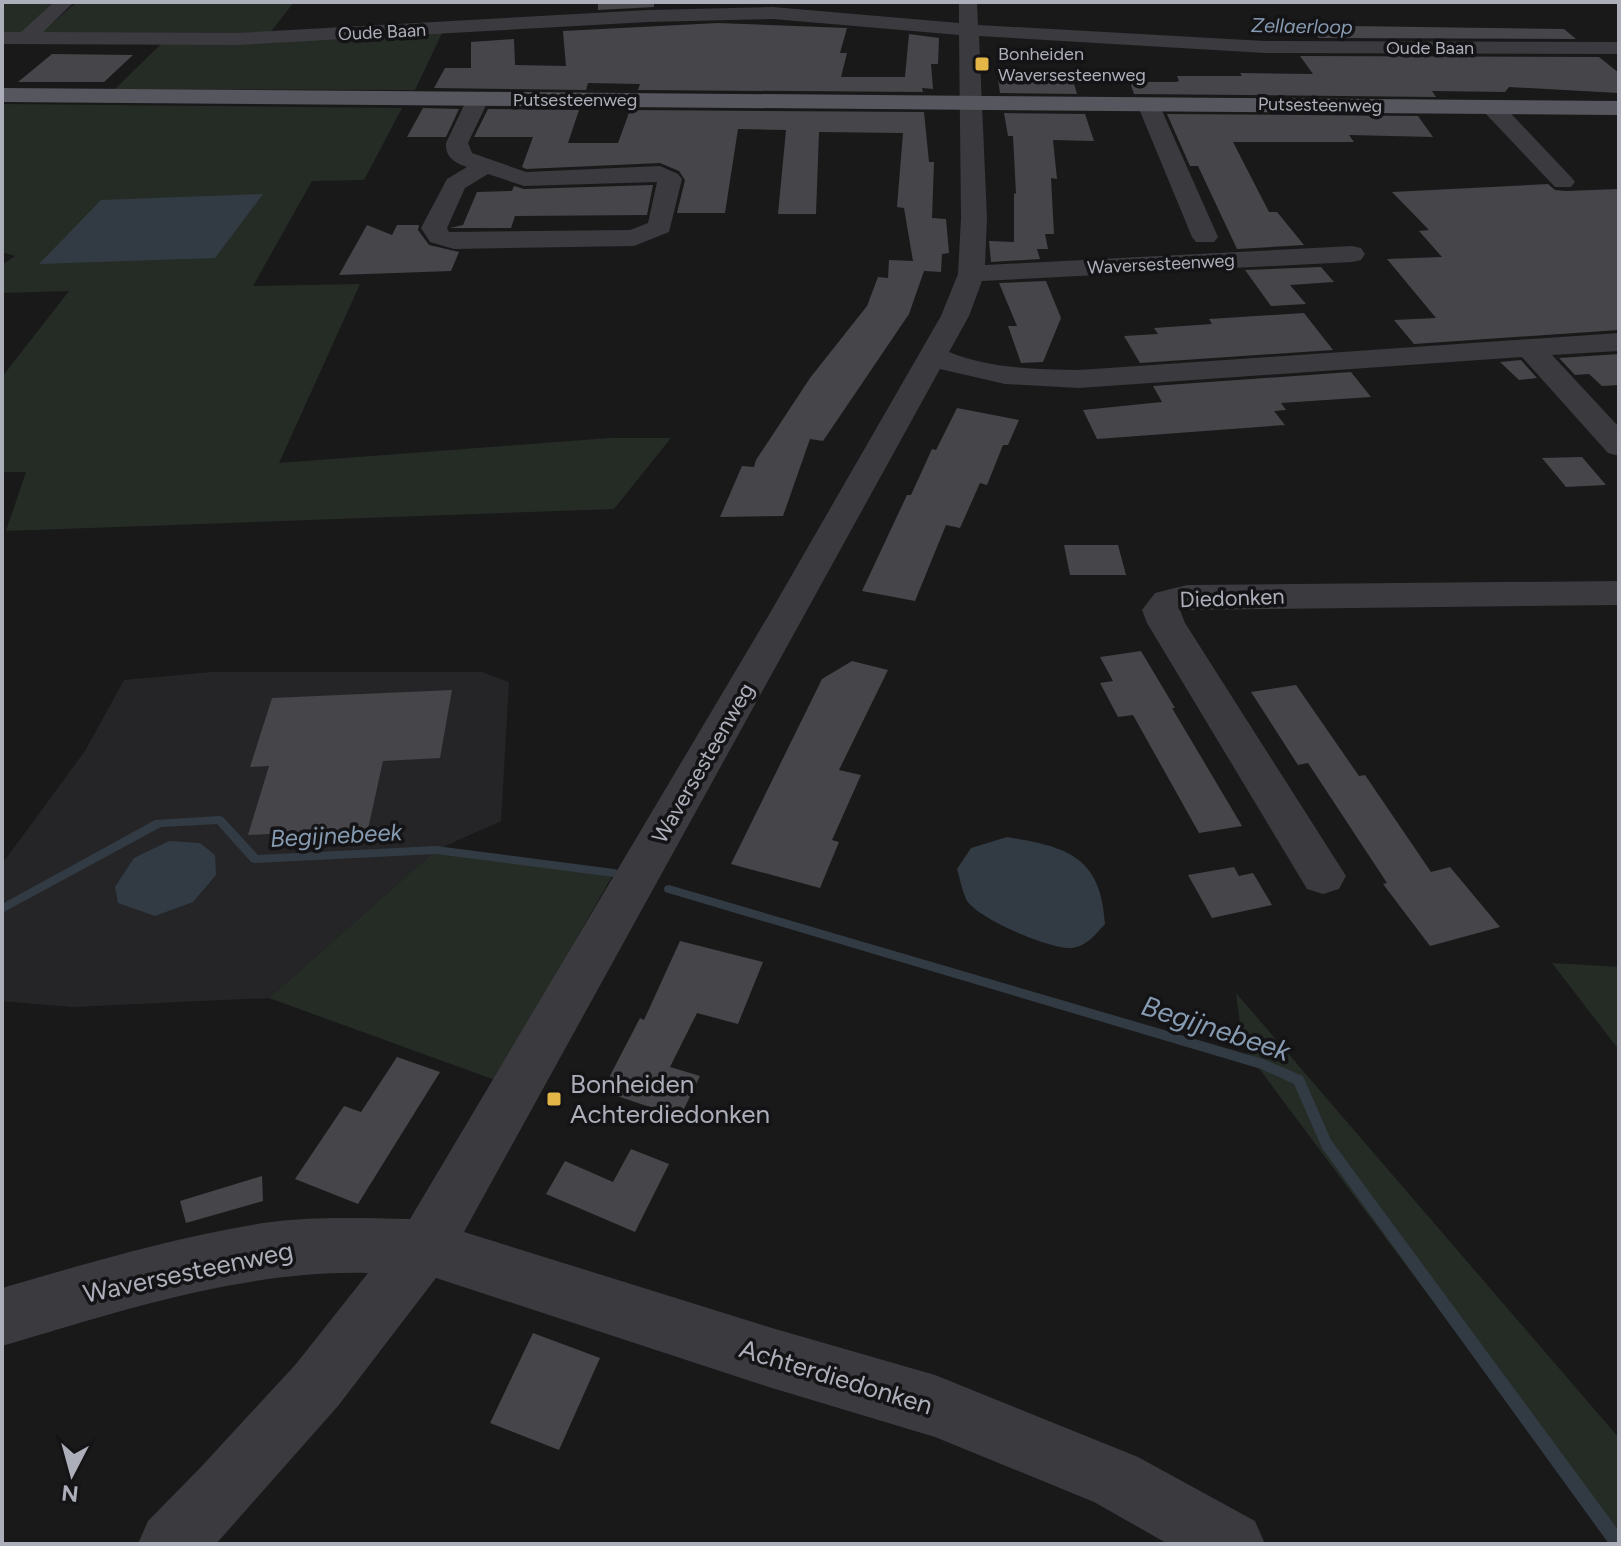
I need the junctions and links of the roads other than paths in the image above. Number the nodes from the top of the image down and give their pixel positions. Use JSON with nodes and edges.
{"nodes":[{"id":1,"x":65,"y":2,"type":"edge"},
{"id":2,"x":968,"y":2,"type":"edge"},
{"id":3,"x":761,"y":7,"type":"edge"},
{"id":4,"x":968,"y":30,"type":"junction"},
{"id":5,"x":27,"y":37,"type":"junction"},
{"id":6,"x":2,"y":38,"type":"edge"},
{"id":7,"x":1619,"y":48,"type":"edge"},
{"id":8,"x":2,"y":95,"type":"edge"},
{"id":9,"x":478,"y":99,"type":"junction"},
{"id":10,"x":969,"y":103,"type":"junction"},
{"id":11,"x":1148,"y":104,"type":"junction"},
{"id":12,"x":1492,"y":107,"type":"junction"},
{"id":13,"x":1619,"y":108,"type":"edge"},
{"id":14,"x":485,"y":166,"type":"junction"},
{"id":15,"x":1563,"y":182,"type":"dead end"},
{"id":16,"x":1205,"y":237,"type":"dead end"},
{"id":17,"x":1352,"y":254,"type":"dead end"},
{"id":18,"x":971,"y":274,"type":"junction"},
{"id":19,"x":1619,"y":342,"type":"edge"},
{"id":20,"x":1528,"y":347,"type":"junction"},
{"id":21,"x":934,"y":356,"type":"junction"},
{"id":22,"x":1619,"y":446,"type":"edge"},
{"id":23,"x":1619,"y":593,"type":"edge"},
{"id":24,"x":1323,"y":876,"type":"dead end"},
{"id":25,"x":425,"y":1247,"type":"junction"},
{"id":26,"x":2,"y":1317,"type":"edge"},
{"id":27,"x":171,"y":1544,"type":"edge"},
{"id":28,"x":1232,"y":1544,"type":"edge"}],
"edges":[{"from":1,"to":5,"type":"street"},
{"from":2,"to":4,"type":"street","name":"Waversesteenweg"},
{"from":3,"to":4,"type":"street","name":"Oude Baan"},
{"from":3,"to":5,"type":"street","name":"Oude Baan"},
{"from":4,"to":7,"type":"street","name":"Oude Baan"},
{"from":4,"to":10,"type":"street","name":"Waversesteenweg"},
{"from":5,"to":6,"type":"street","name":"Oude Baan"},
{"from":8,"to":9,"type":"main road","name":"Putsesteenweg"},
{"from":9,"to":10,"type":"main road","name":"Putsesteenweg"},
{"from":9,"to":14,"type":"street"},
{"from":10,"to":11,"type":"main road","name":"Putsesteenweg"},
{"from":10,"to":18,"type":"street","name":"Waversesteenweg"},
{"from":11,"to":12,"type":"main road","name":"Putsesteenweg"},
{"from":11,"to":16,"type":"street"},
{"from":12,"to":13,"type":"main road","name":"Putsesteenweg"},
{"from":12,"to":15,"type":"street"},
{"from":14,"to":14,"type":"street"},
{"from":17,"to":18,"type":"street","name":"Waversesteenweg"},
{"from":18,"to":21,"type":"street","name":"Waversesteenweg"},
{"from":19,"to":20,"type":"street"},
{"from":20,"to":21,"type":"street"},
{"from":20,"to":22,"type":"street"},
{"from":21,"to":25,"type":"street","name":"Waversesteenweg"},
{"from":23,"to":24,"type":"street","name":"Diedonken"},
{"from":25,"to":26,"type":"street","name":"Waversesteenweg"},
{"from":25,"to":27,"type":"street","name":"Waversesteenweg"},
{"from":25,"to":28,"type":"street","name":"Achterdiedonken"}]}
